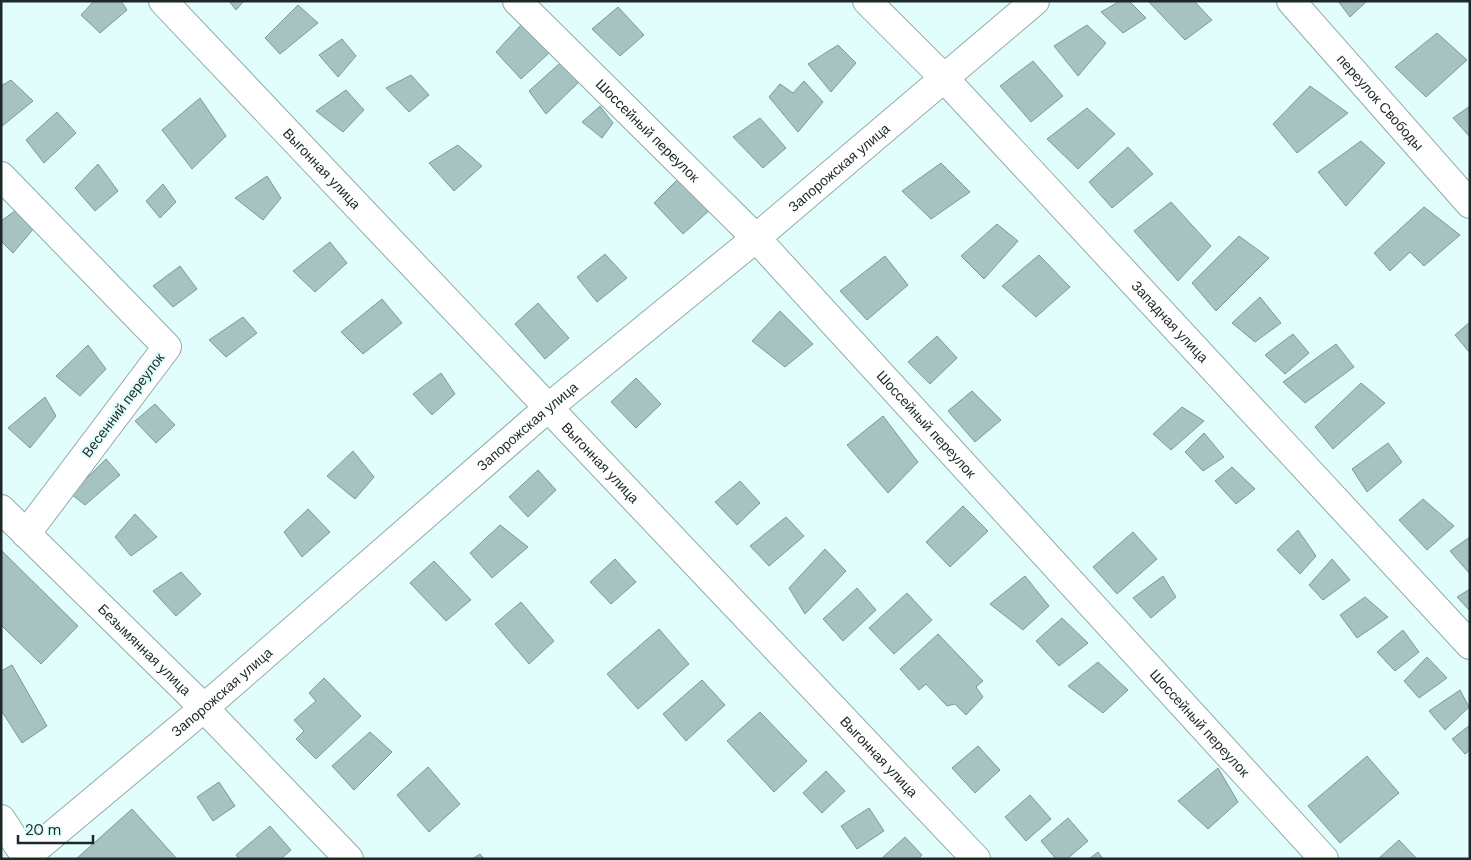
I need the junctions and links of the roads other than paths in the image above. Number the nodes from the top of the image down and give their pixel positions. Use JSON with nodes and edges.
{"nodes":[{"id":1,"x":162,"y":1,"type":"edge"},
{"id":2,"x":517,"y":1,"type":"edge"},
{"id":3,"x":866,"y":1,"type":"edge"},
{"id":4,"x":1035,"y":1,"type":"edge"},
{"id":5,"x":1291,"y":1,"type":"edge"},
{"id":6,"x":943,"y":77,"type":"junction"},
{"id":7,"x":1,"y":176,"type":"edge"},
{"id":8,"x":1470,"y":204,"type":"edge"},
{"id":9,"x":756,"y":238,"type":"junction"},
{"id":10,"x":549,"y":407,"type":"junction"},
{"id":11,"x":1,"y":508,"type":"edge"},
{"id":12,"x":26,"y":534,"type":"junction"},
{"id":13,"x":1470,"y":645,"type":"edge"},
{"id":14,"x":204,"y":708,"type":"junction"},
{"id":15,"x":1,"y":819,"type":"edge"},
{"id":16,"x":26,"y":858,"type":"edge"},
{"id":17,"x":349,"y":859,"type":"edge"},
{"id":18,"x":976,"y":859,"type":"edge"},
{"id":19,"x":1324,"y":859,"type":"edge"}],
"edges":[{"from":1,"to":10,"type":"street","name":"Выгонная улица"},
{"from":2,"to":9,"type":"street","name":"Шоссейный переулок"},
{"from":3,"to":6,"type":"street","name":"Западная улица"},
{"from":4,"to":6,"type":"street","name":"Запорожская улица"},
{"from":5,"to":8,"type":"street","name":"переулок Свободы"},
{"from":6,"to":9,"type":"street","name":"Запорожская улица"},
{"from":6,"to":13,"type":"street","name":"Западная улица"},
{"from":7,"to":12,"type":"street","name":"Весенний переулок"},
{"from":9,"to":10,"type":"street","name":"Запорожская улица"},
{"from":9,"to":19,"type":"street","name":"Шоссейный переулок"},
{"from":10,"to":14,"type":"street","name":"Запорожская улица"},
{"from":10,"to":18,"type":"street","name":"Выгонная улица"},
{"from":11,"to":12,"type":"street","name":"Безымянная улица"},
{"from":12,"to":14,"type":"street","name":"Безымянная улица"},
{"from":14,"to":16,"type":"street","name":"Запорожская улица"},
{"from":14,"to":17,"type":"street","name":"Безымянная улица"},
{"from":15,"to":16,"type":"street"}]}
